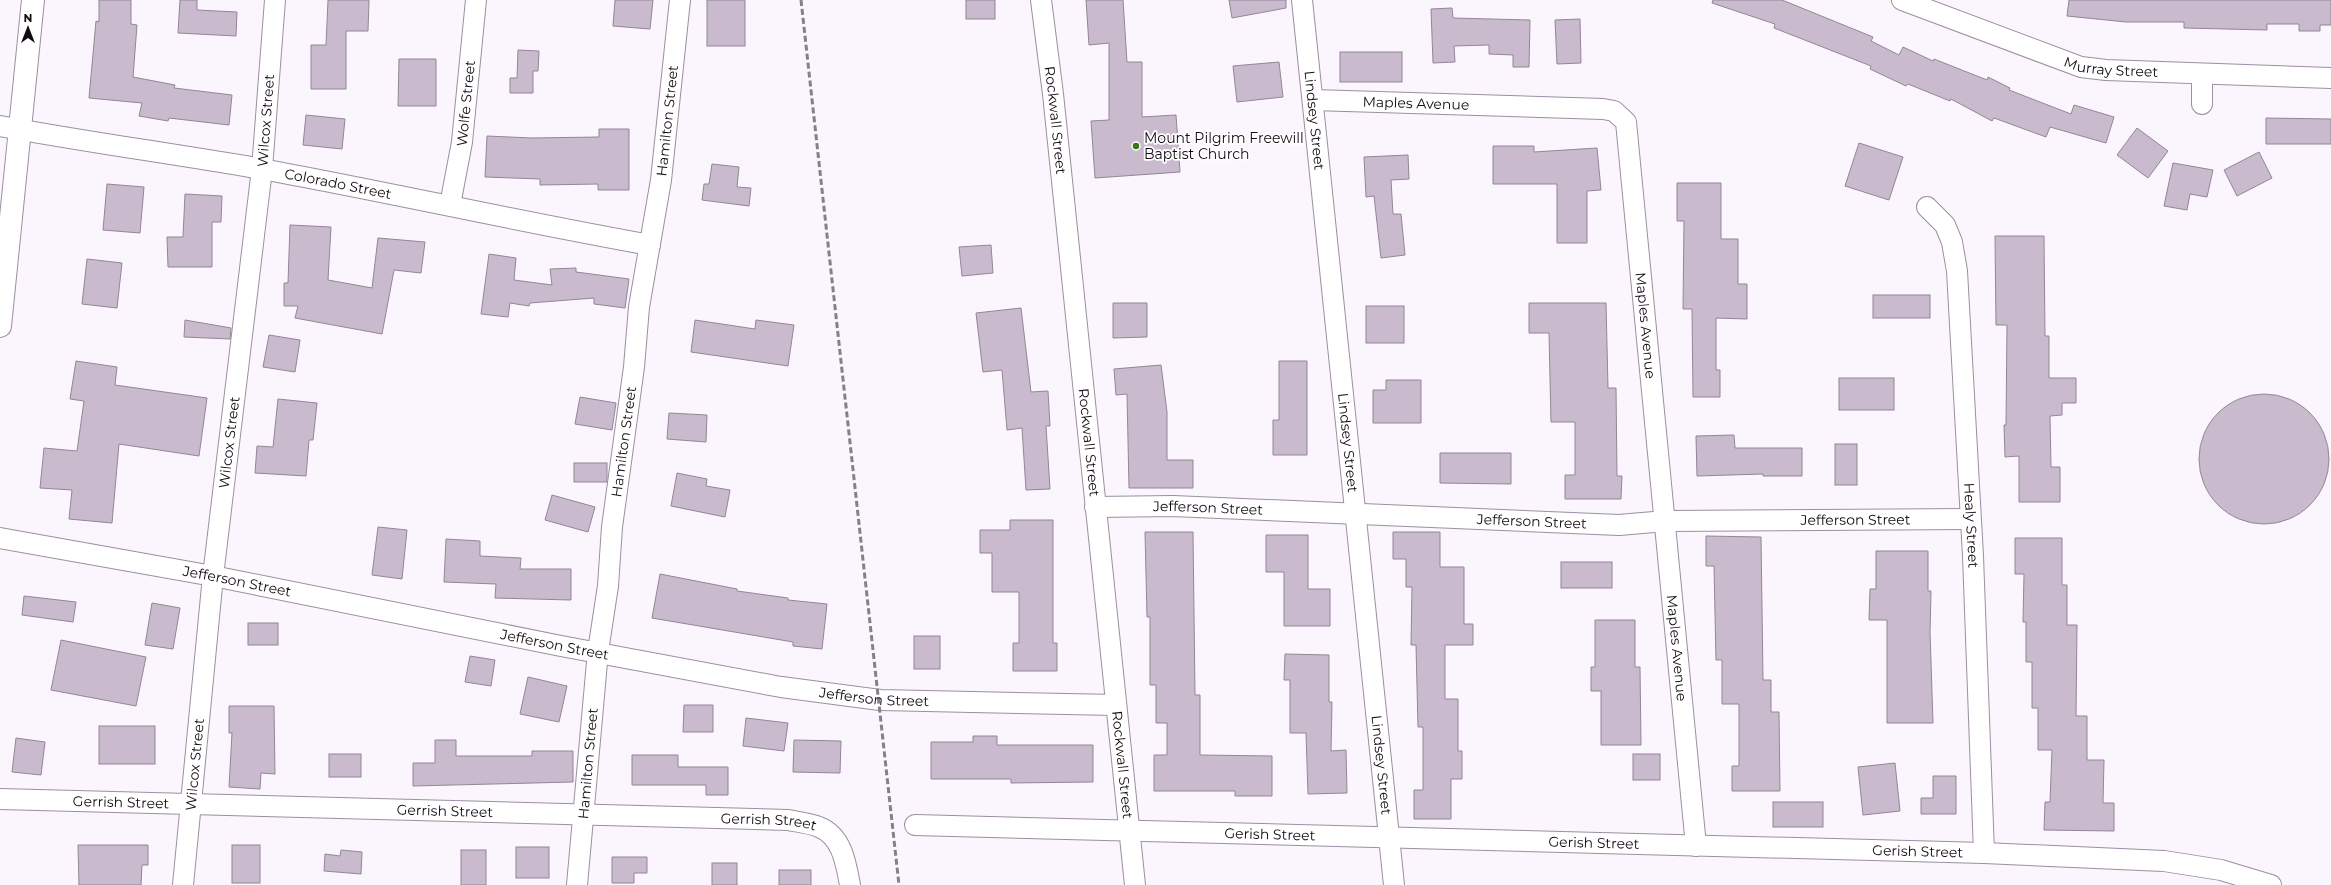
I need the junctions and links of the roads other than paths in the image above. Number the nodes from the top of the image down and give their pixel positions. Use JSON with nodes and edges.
{"nodes":[{"id":1,"x":33,"y":0,"type":"edge"},
{"id":2,"x":275,"y":0,"type":"edge"},
{"id":3,"x":476,"y":0,"type":"edge"},
{"id":4,"x":680,"y":0,"type":"edge"},
{"id":5,"x":1041,"y":0,"type":"edge"},
{"id":6,"x":1302,"y":0,"type":"edge"},
{"id":7,"x":1902,"y":0,"type":"edge"},
{"id":8,"x":2202,"y":74,"type":"junction"},
{"id":9,"x":2331,"y":78,"type":"edge"},
{"id":10,"x":1313,"y":100,"type":"junction"},
{"id":11,"x":2202,"y":104,"type":"dead end"},
{"id":12,"x":10,"y":128,"type":"edge"},
{"id":13,"x":262,"y":169,"type":"junction"},
{"id":14,"x":450,"y":205,"type":"junction"},
{"id":15,"x":1928,"y":207,"type":"dead end"},
{"id":16,"x":650,"y":245,"type":"junction"},
{"id":17,"x":0,"y":326,"type":"edge"},
{"id":18,"x":1095,"y":507,"type":"junction"},
{"id":19,"x":1356,"y":513,"type":"junction"},
{"id":20,"x":1970,"y":518,"type":"junction"},
{"id":21,"x":1666,"y":521,"type":"junction"},
{"id":22,"x":0,"y":538,"type":"edge"},
{"id":23,"x":213,"y":576,"type":"junction"},
{"id":24,"x":598,"y":651,"type":"junction"},
{"id":25,"x":1116,"y":705,"type":"junction"},
{"id":26,"x":0,"y":799,"type":"edge"},
{"id":27,"x":191,"y":803,"type":"junction"},
{"id":28,"x":584,"y":816,"type":"junction"},
{"id":29,"x":915,"y":825,"type":"dead end"},
{"id":30,"x":1129,"y":831,"type":"junction"},
{"id":31,"x":1390,"y":838,"type":"junction"},
{"id":32,"x":1696,"y":846,"type":"junction"},
{"id":33,"x":1984,"y":853,"type":"junction"},
{"id":34,"x":182,"y":885,"type":"edge"},
{"id":35,"x":577,"y":885,"type":"edge"},
{"id":36,"x":850,"y":885,"type":"edge"},
{"id":37,"x":1135,"y":885,"type":"edge"},
{"id":38,"x":1394,"y":885,"type":"edge"},
{"id":39,"x":2271,"y":885,"type":"edge"}],
"edges":[{"from":1,"to":12,"type":"main road"},
{"from":2,"to":13,"type":"street","name":"Wilcox Street"},
{"from":3,"to":14,"type":"street","name":"Wolfe Street"},
{"from":4,"to":16,"type":"street","name":"Hamilton Street"},
{"from":5,"to":18,"type":"street","name":"Rockwall Street"},
{"from":6,"to":10,"type":"street","name":"Lindsey Street"},
{"from":7,"to":8,"type":"street","name":"Murray Street"},
{"from":8,"to":9,"type":"street","name":"Murray Street"},
{"from":8,"to":11,"type":"street"},
{"from":10,"to":19,"type":"street","name":"Lindsey Street"},
{"from":10,"to":21,"type":"street","name":"Maples Avenue"},
{"from":12,"to":13,"type":"street","name":"Colorado Street"},
{"from":12,"to":17,"type":"main road"},
{"from":13,"to":14,"type":"street","name":"Colorado Street"},
{"from":13,"to":23,"type":"street","name":"Wilcox Street"},
{"from":14,"to":16,"type":"street","name":"Colorado Street"},
{"from":15,"to":20,"type":"street","name":"Healy Street"},
{"from":16,"to":24,"type":"street","name":"Hamilton Street"},
{"from":18,"to":19,"type":"street","name":"Jefferson Street"},
{"from":18,"to":25,"type":"street","name":"Rockwall Street"},
{"from":19,"to":21,"type":"street","name":"Jefferson Street"},
{"from":19,"to":31,"type":"street","name":"Lindsey Street"},
{"from":20,"to":21,"type":"street","name":"Jefferson Street"},
{"from":20,"to":33,"type":"street","name":"Healy Street"},
{"from":21,"to":32,"type":"street","name":"Maples Avenue"},
{"from":22,"to":23,"type":"street","name":"Jefferson Street"},
{"from":23,"to":24,"type":"street","name":"Jefferson Street"},
{"from":23,"to":27,"type":"street","name":"Wilcox Street"},
{"from":24,"to":25,"type":"street","name":"Jefferson Street"},
{"from":24,"to":28,"type":"street","name":"Hamilton Street"},
{"from":25,"to":30,"type":"street","name":"Rockwall Street"},
{"from":26,"to":27,"type":"street","name":"Gerrish Street"},
{"from":27,"to":28,"type":"street","name":"Gerrish Street"},
{"from":27,"to":34,"type":"street","name":"Wilcox Street"},
{"from":28,"to":35,"type":"street","name":"Hamilton Street"},
{"from":28,"to":36,"type":"street","name":"Gerrish Street"},
{"from":29,"to":30,"type":"street","name":"Gerish Street"},
{"from":30,"to":31,"type":"street","name":"Gerish Street"},
{"from":30,"to":37,"type":"street","name":"Rockwall Street"},
{"from":31,"to":32,"type":"street","name":"Gerish Street"},
{"from":31,"to":38,"type":"street","name":"Lindsey Street"},
{"from":32,"to":33,"type":"street","name":"Gerish Street"},
{"from":33,"to":39,"type":"street","name":"Gerish Street"}]}
